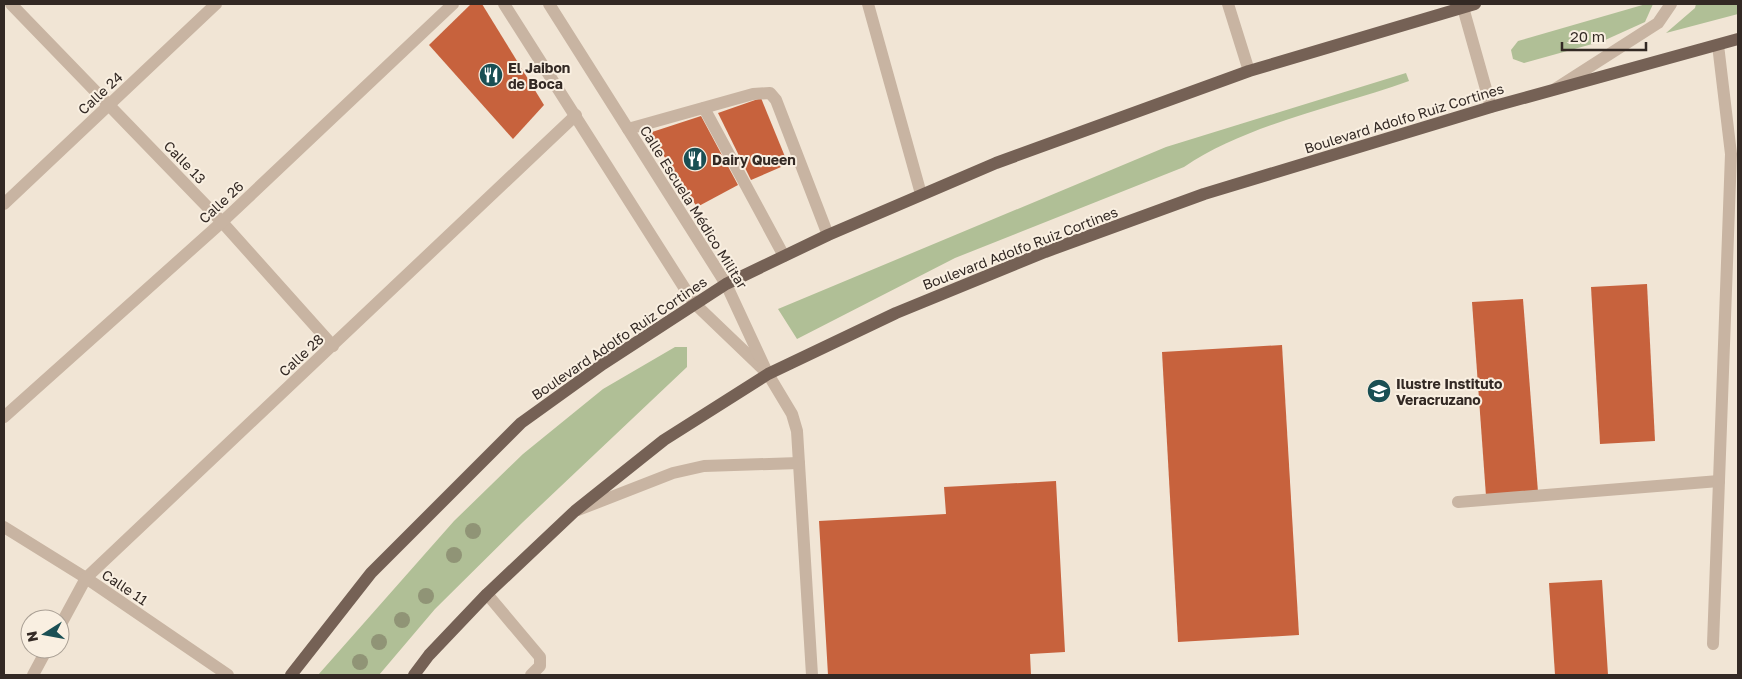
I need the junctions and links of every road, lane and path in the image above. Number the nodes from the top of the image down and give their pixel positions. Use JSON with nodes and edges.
{"nodes":[{"id":1,"x":11,"y":4,"type":"edge"},
{"id":2,"x":216,"y":4,"type":"edge"},
{"id":3,"x":453,"y":4,"type":"edge"},
{"id":4,"x":504,"y":4,"type":"edge"},
{"id":5,"x":548,"y":4,"type":"edge"},
{"id":6,"x":868,"y":4,"type":"edge"},
{"id":7,"x":1228,"y":4,"type":"edge"},
{"id":8,"x":1671,"y":4,"type":"edge"},
{"id":9,"x":1467,"y":5,"type":"edge"},
{"id":10,"x":1738,"y":39,"type":"edge"},
{"id":11,"x":1718,"y":45,"type":"junction"},
{"id":12,"x":1249,"y":71,"type":"junction"},
{"id":13,"x":1553,"y":90,"type":"junction"},
{"id":14,"x":110,"y":105,"type":"junction"},
{"id":15,"x":1491,"y":107,"type":"junction"},
{"id":16,"x":704,"y":108,"type":"junction"},
{"id":17,"x":576,"y":116,"type":"junction"},
{"id":18,"x":628,"y":129,"type":"junction"},
{"id":19,"x":921,"y":194,"type":"junction"},
{"id":20,"x":4,"y":204,"type":"edge"},
{"id":21,"x":222,"y":222,"type":"junction"},
{"id":22,"x":828,"y":234,"type":"junction"},
{"id":23,"x":784,"y":256,"type":"junction"},
{"id":24,"x":726,"y":284,"type":"junction"},
{"id":25,"x":694,"y":303,"type":"junction"},
{"id":26,"x":333,"y":346,"type":"junction"},
{"id":27,"x":768,"y":374,"type":"junction"},
{"id":28,"x":4,"y":417,"type":"edge"},
{"id":29,"x":799,"y":463,"type":"junction"},
{"id":30,"x":1719,"y":481,"type":"junction"},
{"id":31,"x":1458,"y":502,"type":"dead end"},
{"id":32,"x":575,"y":511,"type":"junction"},
{"id":33,"x":4,"y":527,"type":"edge"},
{"id":34,"x":86,"y":578,"type":"junction"},
{"id":35,"x":487,"y":594,"type":"junction"},
{"id":36,"x":69,"y":609,"type":"edge"},
{"id":37,"x":1713,"y":644,"type":"dead end"},
{"id":38,"x":42,"y":659,"type":"edge"},
{"id":39,"x":33,"y":675,"type":"edge"},
{"id":40,"x":228,"y":675,"type":"edge"},
{"id":41,"x":291,"y":675,"type":"edge"},
{"id":42,"x":414,"y":675,"type":"edge"},
{"id":43,"x":532,"y":675,"type":"edge"},
{"id":44,"x":812,"y":675,"type":"edge"}],
"edges":[{"from":1,"to":14,"type":"street","name":"Calle 13"},
{"from":2,"to":14,"type":"street","name":"Calle 24"},
{"from":3,"to":21,"type":"street","name":"Calle 26"},
{"from":4,"to":17,"type":"street"},
{"from":5,"to":18,"type":"street","name":"Calle Escuela Médico Militar"},
{"from":6,"to":19,"type":"street"},
{"from":7,"to":12,"type":"street"},
{"from":8,"to":13,"type":"street"},
{"from":9,"to":12,"type":"main road","name":"Boulevard Adolfo Ruiz Cortines"},
{"from":9,"to":15,"type":"street"},
{"from":10,"to":11,"type":"main road","name":"Boulevard Adolfo Ruiz Cortines"},
{"from":11,"to":13,"type":"main road","name":"Boulevard Adolfo Ruiz Cortines"},
{"from":11,"to":30,"type":"street"},
{"from":12,"to":19,"type":"main road","name":"Boulevard Adolfo Ruiz Cortines"},
{"from":13,"to":15,"type":"main road","name":"Boulevard Adolfo Ruiz Cortines"},
{"from":14,"to":20,"type":"street","name":"Calle 24"},
{"from":14,"to":21,"type":"street","name":"Calle 13"},
{"from":15,"to":27,"type":"main road","name":"Boulevard Adolfo Ruiz Cortines"},
{"from":16,"to":18,"type":"street"},
{"from":16,"to":22,"type":"street"},
{"from":16,"to":23,"type":"street"},
{"from":17,"to":25,"type":"street"},
{"from":17,"to":26,"type":"street","name":"Calle 28"},
{"from":18,"to":24,"type":"street","name":"Calle Escuela Médico Militar"},
{"from":19,"to":22,"type":"main road","name":"Boulevard Adolfo Ruiz Cortines"},
{"from":21,"to":26,"type":"street","name":"Calle 13"},
{"from":21,"to":28,"type":"street","name":"Calle 26"},
{"from":22,"to":23,"type":"main road","name":"Boulevard Adolfo Ruiz Cortines"},
{"from":23,"to":24,"type":"main road","name":"Boulevard Adolfo Ruiz Cortines"},
{"from":24,"to":25,"type":"main road","name":"Boulevard Adolfo Ruiz Cortines"},
{"from":24,"to":27,"type":"street","name":"Calle Escuela Médico Militar"},
{"from":25,"to":27,"type":"street"},
{"from":25,"to":41,"type":"main road","name":"Boulevard Adolfo Ruiz Cortines"},
{"from":26,"to":34,"type":"street","name":"Calle 28"},
{"from":27,"to":29,"type":"street"},
{"from":27,"to":32,"type":"main road","name":"Boulevard Adolfo Ruiz Cortines"},
{"from":29,"to":32,"type":"street"},
{"from":29,"to":44,"type":"street"},
{"from":30,"to":31,"type":"street"},
{"from":30,"to":37,"type":"street"},
{"from":32,"to":35,"type":"main road","name":"Boulevard Adolfo Ruiz Cortines"},
{"from":33,"to":34,"type":"street","name":"Calle 11"},
{"from":34,"to":36,"type":"street","name":"Calle 28"},
{"from":34,"to":40,"type":"street","name":"Calle 11"},
{"from":35,"to":42,"type":"main road","name":"Boulevard Adolfo Ruiz Cortines"},
{"from":35,"to":43,"type":"street"},
{"from":38,"to":39,"type":"street"}]}
